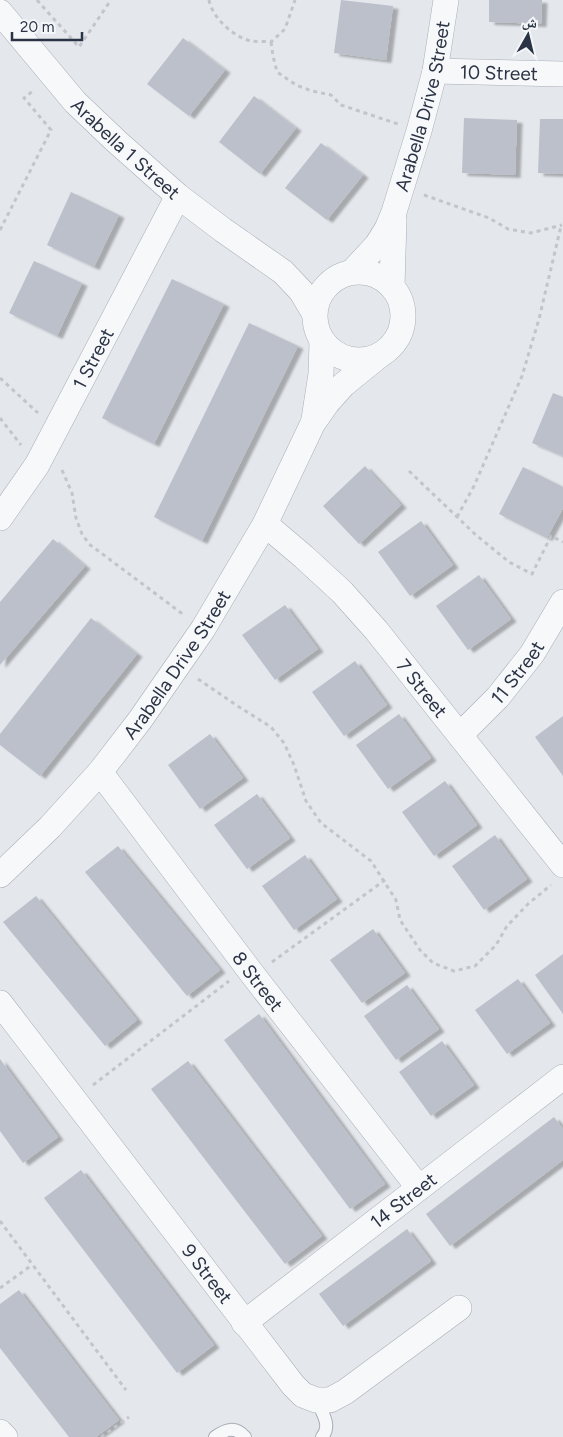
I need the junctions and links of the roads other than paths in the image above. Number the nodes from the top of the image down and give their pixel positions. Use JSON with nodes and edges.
{"nodes":[{"id":1,"x":446,"y":0,"type":"edge"},
{"id":2,"x":0,"y":12,"type":"edge"},
{"id":3,"x":435,"y":71,"type":"junction"},
{"id":4,"x":563,"y":74,"type":"edge"},
{"id":5,"x":178,"y":196,"type":"junction"},
{"id":6,"x":394,"y":212,"type":"junction"},
{"id":7,"x":273,"y":264,"type":"junction"},
{"id":8,"x":345,"y":275,"type":"junction"},
{"id":9,"x":392,"y":286,"type":"junction"},
{"id":10,"x":314,"y":313,"type":"junction"},
{"id":11,"x":322,"y":341,"type":"junction"},
{"id":12,"x":380,"y":355,"type":"junction"},
{"id":13,"x":313,"y":424,"type":"junction"},
{"id":14,"x":0,"y":518,"type":"edge"},
{"id":15,"x":265,"y":524,"type":"junction"},
{"id":16,"x":563,"y":602,"type":"edge"},
{"id":17,"x":460,"y":735,"type":"junction"},
{"id":18,"x":100,"y":772,"type":"junction"},
{"id":19,"x":559,"y":874,"type":"edge"},
{"id":20,"x":0,"y":875,"type":"edge"},
{"id":21,"x":0,"y":1003,"type":"edge"},
{"id":22,"x":563,"y":1077,"type":"edge"},
{"id":23,"x":419,"y":1188,"type":"junction"},
{"id":24,"x":460,"y":1308,"type":"dead end"},
{"id":25,"x":244,"y":1323,"type":"junction"},
{"id":26,"x":316,"y":1400,"type":"junction"},
{"id":27,"x":0,"y":1432,"type":"edge"},
{"id":28,"x":324,"y":1436,"type":"edge"},
{"id":29,"x":5,"y":1437,"type":"edge"},
{"id":30,"x":215,"y":1437,"type":"edge"},
{"id":31,"x":245,"y":1437,"type":"edge"}],
"edges":[{"from":1,"to":3,"type":"street","name":"Arabella Drive Street"},
{"from":2,"to":5,"type":"street","name":"Arabella 1 Street"},
{"from":3,"to":4,"type":"street","name":"10 Street"},
{"from":3,"to":6,"type":"street","name":"Arabella Drive Street"},
{"from":5,"to":7,"type":"street","name":"Arabella 1 Street"},
{"from":5,"to":14,"type":"street","name":"1 Street"},
{"from":6,"to":8,"type":"street"},
{"from":6,"to":9,"type":"street"},
{"from":7,"to":8,"type":"street","name":"Arabella 1 Street"},
{"from":7,"to":10,"type":"street","name":"Arabella 1 Street"},
{"from":8,"to":9,"type":"street","name":"Arabella 1 Street"},
{"from":8,"to":10,"type":"street"},
{"from":9,"to":12,"type":"street"},
{"from":10,"to":11,"type":"street","name":"Arabella 1 Street"},
{"from":11,"to":12,"type":"street"},
{"from":11,"to":13,"type":"street","name":"Arabella 1 Street"},
{"from":12,"to":13,"type":"street"},
{"from":13,"to":15,"type":"street","name":"Arabella Drive Street"},
{"from":15,"to":17,"type":"street","name":"7 Street"},
{"from":15,"to":18,"type":"street","name":"Arabella Drive Street"},
{"from":16,"to":17,"type":"street","name":"11 Street"},
{"from":17,"to":19,"type":"street","name":"7 Street"},
{"from":18,"to":20,"type":"street","name":"Arabella Drive Street"},
{"from":18,"to":23,"type":"street","name":"8 Street"},
{"from":21,"to":25,"type":"street","name":"9 Street"},
{"from":22,"to":23,"type":"street","name":"14 Street"},
{"from":23,"to":25,"type":"street","name":"14 Street"},
{"from":24,"to":26,"type":"street"},
{"from":25,"to":26,"type":"street","name":"9 Street"},
{"from":26,"to":28,"type":"lane"},
{"from":27,"to":29,"type":"street"},
{"from":30,"to":31,"type":"lane"}]}
